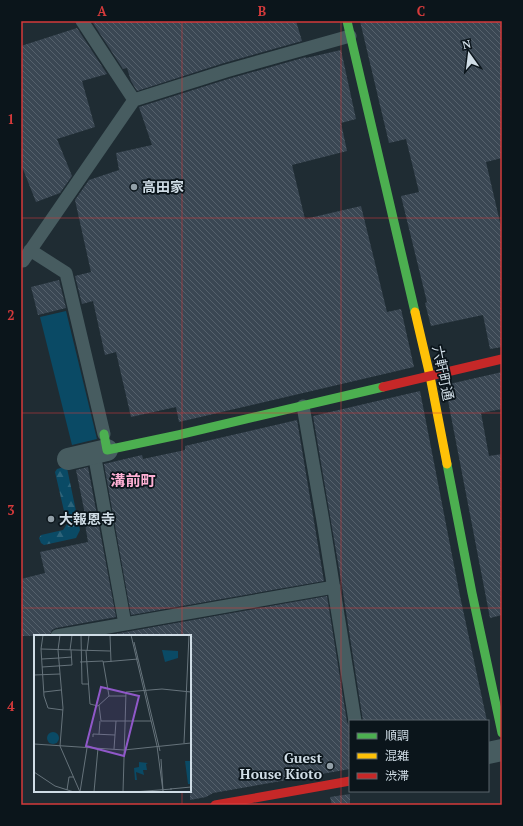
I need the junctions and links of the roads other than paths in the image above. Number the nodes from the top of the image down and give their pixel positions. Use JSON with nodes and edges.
{"nodes":[{"id":1,"x":82,"y":21,"type":"edge"},
{"id":2,"x":347,"y":21,"type":"edge"},
{"id":3,"x":350,"y":36,"type":"junction"},
{"id":4,"x":134,"y":100,"type":"junction"},
{"id":5,"x":30,"y":250,"type":"junction"},
{"id":6,"x":21,"y":261,"type":"edge"},
{"id":7,"x":502,"y":359,"type":"edge"},
{"id":8,"x":430,"y":376,"type":"junction"},
{"id":9,"x":303,"y":406,"type":"junction"},
{"id":10,"x":102,"y":446,"type":"junction"},
{"id":11,"x":68,"y":459,"type":"dead end"},
{"id":12,"x":334,"y":587,"type":"junction"},
{"id":13,"x":125,"y":624,"type":"junction"},
{"id":14,"x":63,"y":635,"type":"edge"},
{"id":15,"x":355,"y":720,"type":"edge"},
{"id":16,"x":502,"y":733,"type":"edge"},
{"id":17,"x":502,"y":750,"type":"edge"},
{"id":18,"x":489,"y":753,"type":"edge"},
{"id":19,"x":349,"y":781,"type":"edge"},
{"id":20,"x":296,"y":792,"type":"junction"},
{"id":21,"x":216,"y":805,"type":"edge"},
{"id":22,"x":298,"y":805,"type":"edge"}],
"edges":[{"from":1,"to":4,"type":"lane"},
{"from":2,"to":3,"type":"street","name":"六軒町通"},
{"from":3,"to":4,"type":"lane"},
{"from":3,"to":8,"type":"street","name":"六軒町通"},
{"from":4,"to":5,"type":"lane"},
{"from":5,"to":6,"type":"lane"},
{"from":5,"to":10,"type":"lane"},
{"from":7,"to":8,"type":"street"},
{"from":8,"to":9,"type":"street"},
{"from":8,"to":16,"type":"street","name":"六軒町通"},
{"from":9,"to":10,"type":"street"},
{"from":9,"to":12,"type":"lane"},
{"from":10,"to":11,"type":"street"},
{"from":10,"to":13,"type":"lane"},
{"from":12,"to":13,"type":"lane"},
{"from":12,"to":15,"type":"lane"},
{"from":13,"to":14,"type":"lane"},
{"from":17,"to":18,"type":"street"},
{"from":19,"to":20,"type":"street"},
{"from":20,"to":21,"type":"street"},
{"from":20,"to":22,"type":"lane"}]}
